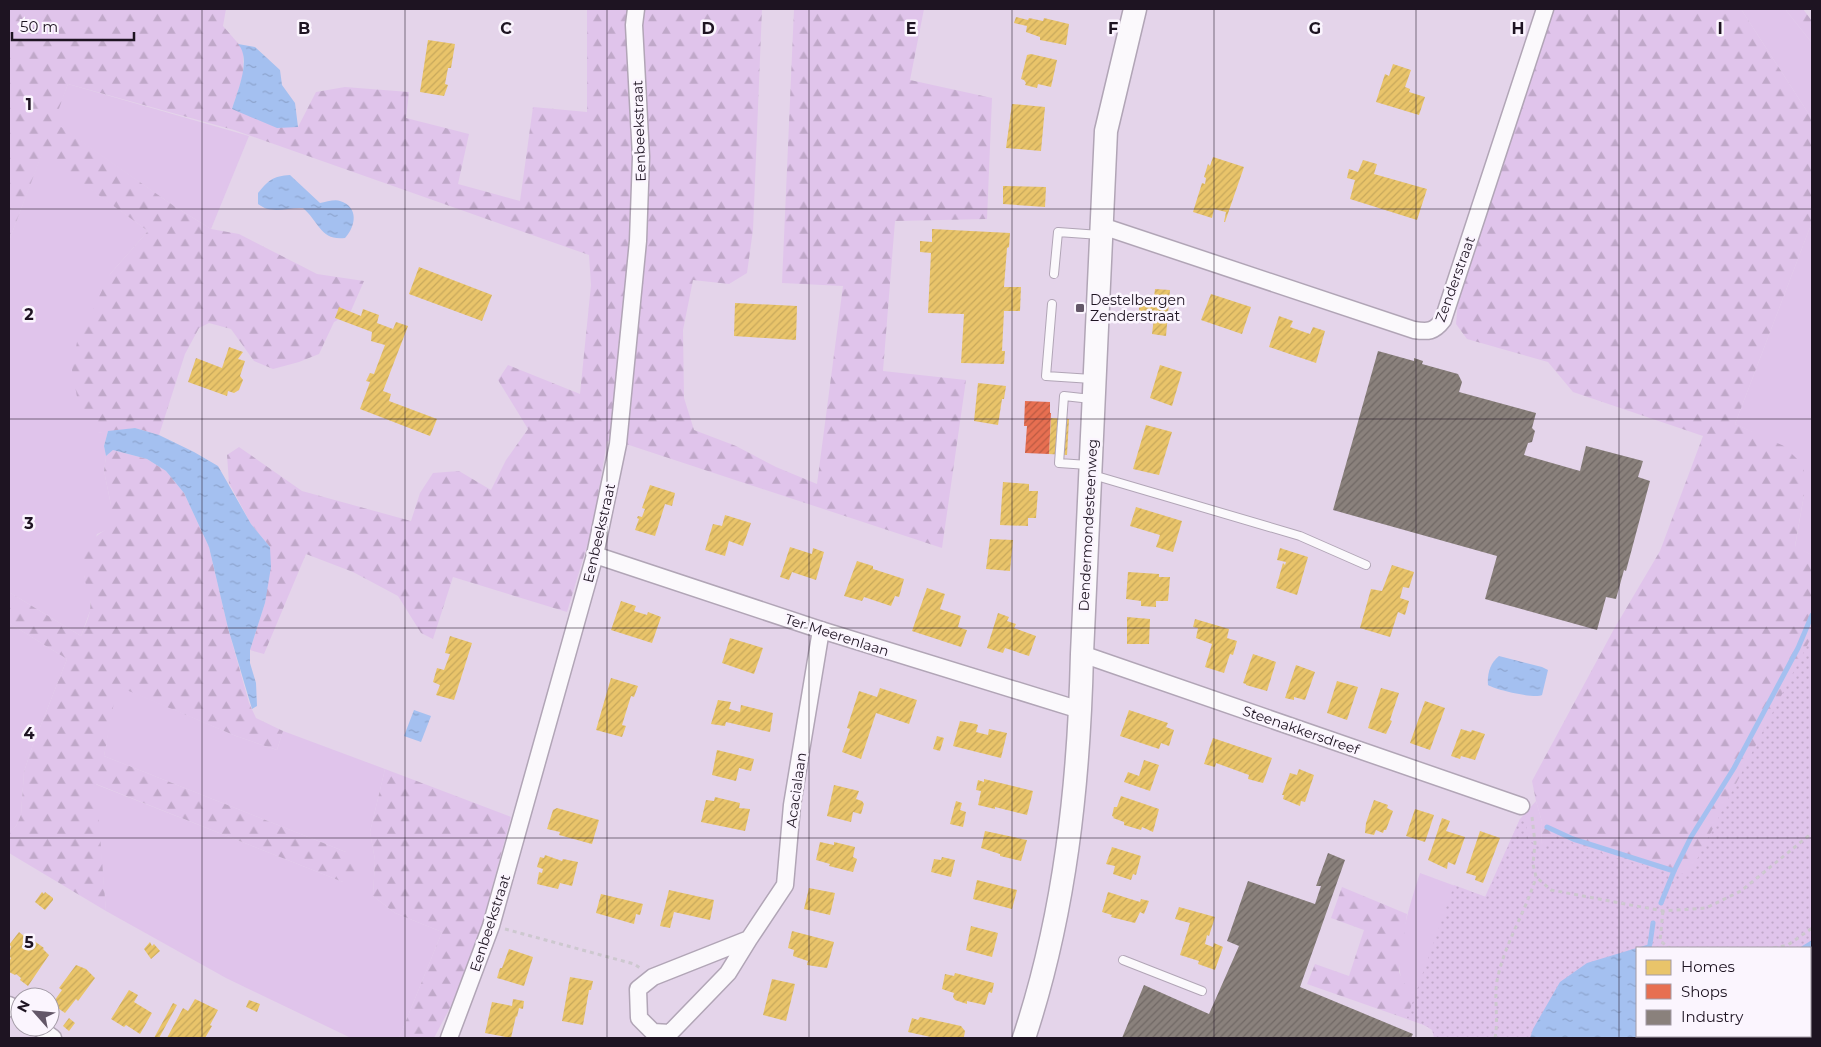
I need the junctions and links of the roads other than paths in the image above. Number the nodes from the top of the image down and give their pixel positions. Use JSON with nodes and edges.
{"nodes":[{"id":1,"x":636,"y":9,"type":"edge"},
{"id":2,"x":1135,"y":9,"type":"edge"},
{"id":3,"x":1545,"y":9,"type":"edge"},
{"id":4,"x":1101,"y":230,"type":"junction"},
{"id":5,"x":1054,"y":274,"type":"dead end"},
{"id":6,"x":1052,"y":304,"type":"dead end"},
{"id":7,"x":1094,"y":389,"type":"junction"},
{"id":8,"x":1090,"y":470,"type":"junction"},
{"id":9,"x":595,"y":555,"type":"junction"},
{"id":10,"x":1366,"y":565,"type":"dead end"},
{"id":11,"x":821,"y":630,"type":"junction"},
{"id":12,"x":1082,"y":654,"type":"junction"},
{"id":13,"x":1080,"y":710,"type":"junction"},
{"id":14,"x":1522,"y":806,"type":"road end"},
{"id":15,"x":749,"y":939,"type":"junction"},
{"id":16,"x":1123,"y":960,"type":"dead end"},
{"id":17,"x":1202,"y":991,"type":"dead end"},
{"id":18,"x":449,"y":1038,"type":"edge"},
{"id":19,"x":1024,"y":1038,"type":"edge"}],
"edges":[{"from":1,"to":9,"type":"street","name":"Eenbeekstraat"},
{"from":2,"to":4,"type":"main road","name":"Dendermondesteenweg"},
{"from":3,"to":4,"type":"street","name":"Zenderstraat"},
{"from":4,"to":5,"type":"lane"},
{"from":4,"to":7,"type":"main road","name":"Dendermondesteenweg"},
{"from":6,"to":7,"type":"lane"},
{"from":7,"to":8,"type":"main road","name":"Dendermondesteenweg"},
{"from":7,"to":8,"type":"lane"},
{"from":8,"to":10,"type":"lane"},
{"from":8,"to":12,"type":"main road","name":"Dendermondesteenweg"},
{"from":9,"to":11,"type":"street","name":"Ter Meerenlaan"},
{"from":9,"to":18,"type":"street","name":"Eenbeekstraat"},
{"from":11,"to":13,"type":"street","name":"Ter Meerenlaan"},
{"from":11,"to":15,"type":"street","name":"Acacialaan"},
{"from":12,"to":13,"type":"main road","name":"Dendermondesteenweg"},
{"from":12,"to":14,"type":"street","name":"Steenakkersdreef"},
{"from":13,"to":19,"type":"main road","name":"Dendermondesteenweg"},
{"from":15,"to":15,"type":"street","name":"Acacialaan"},
{"from":16,"to":17,"type":"lane"}]}
